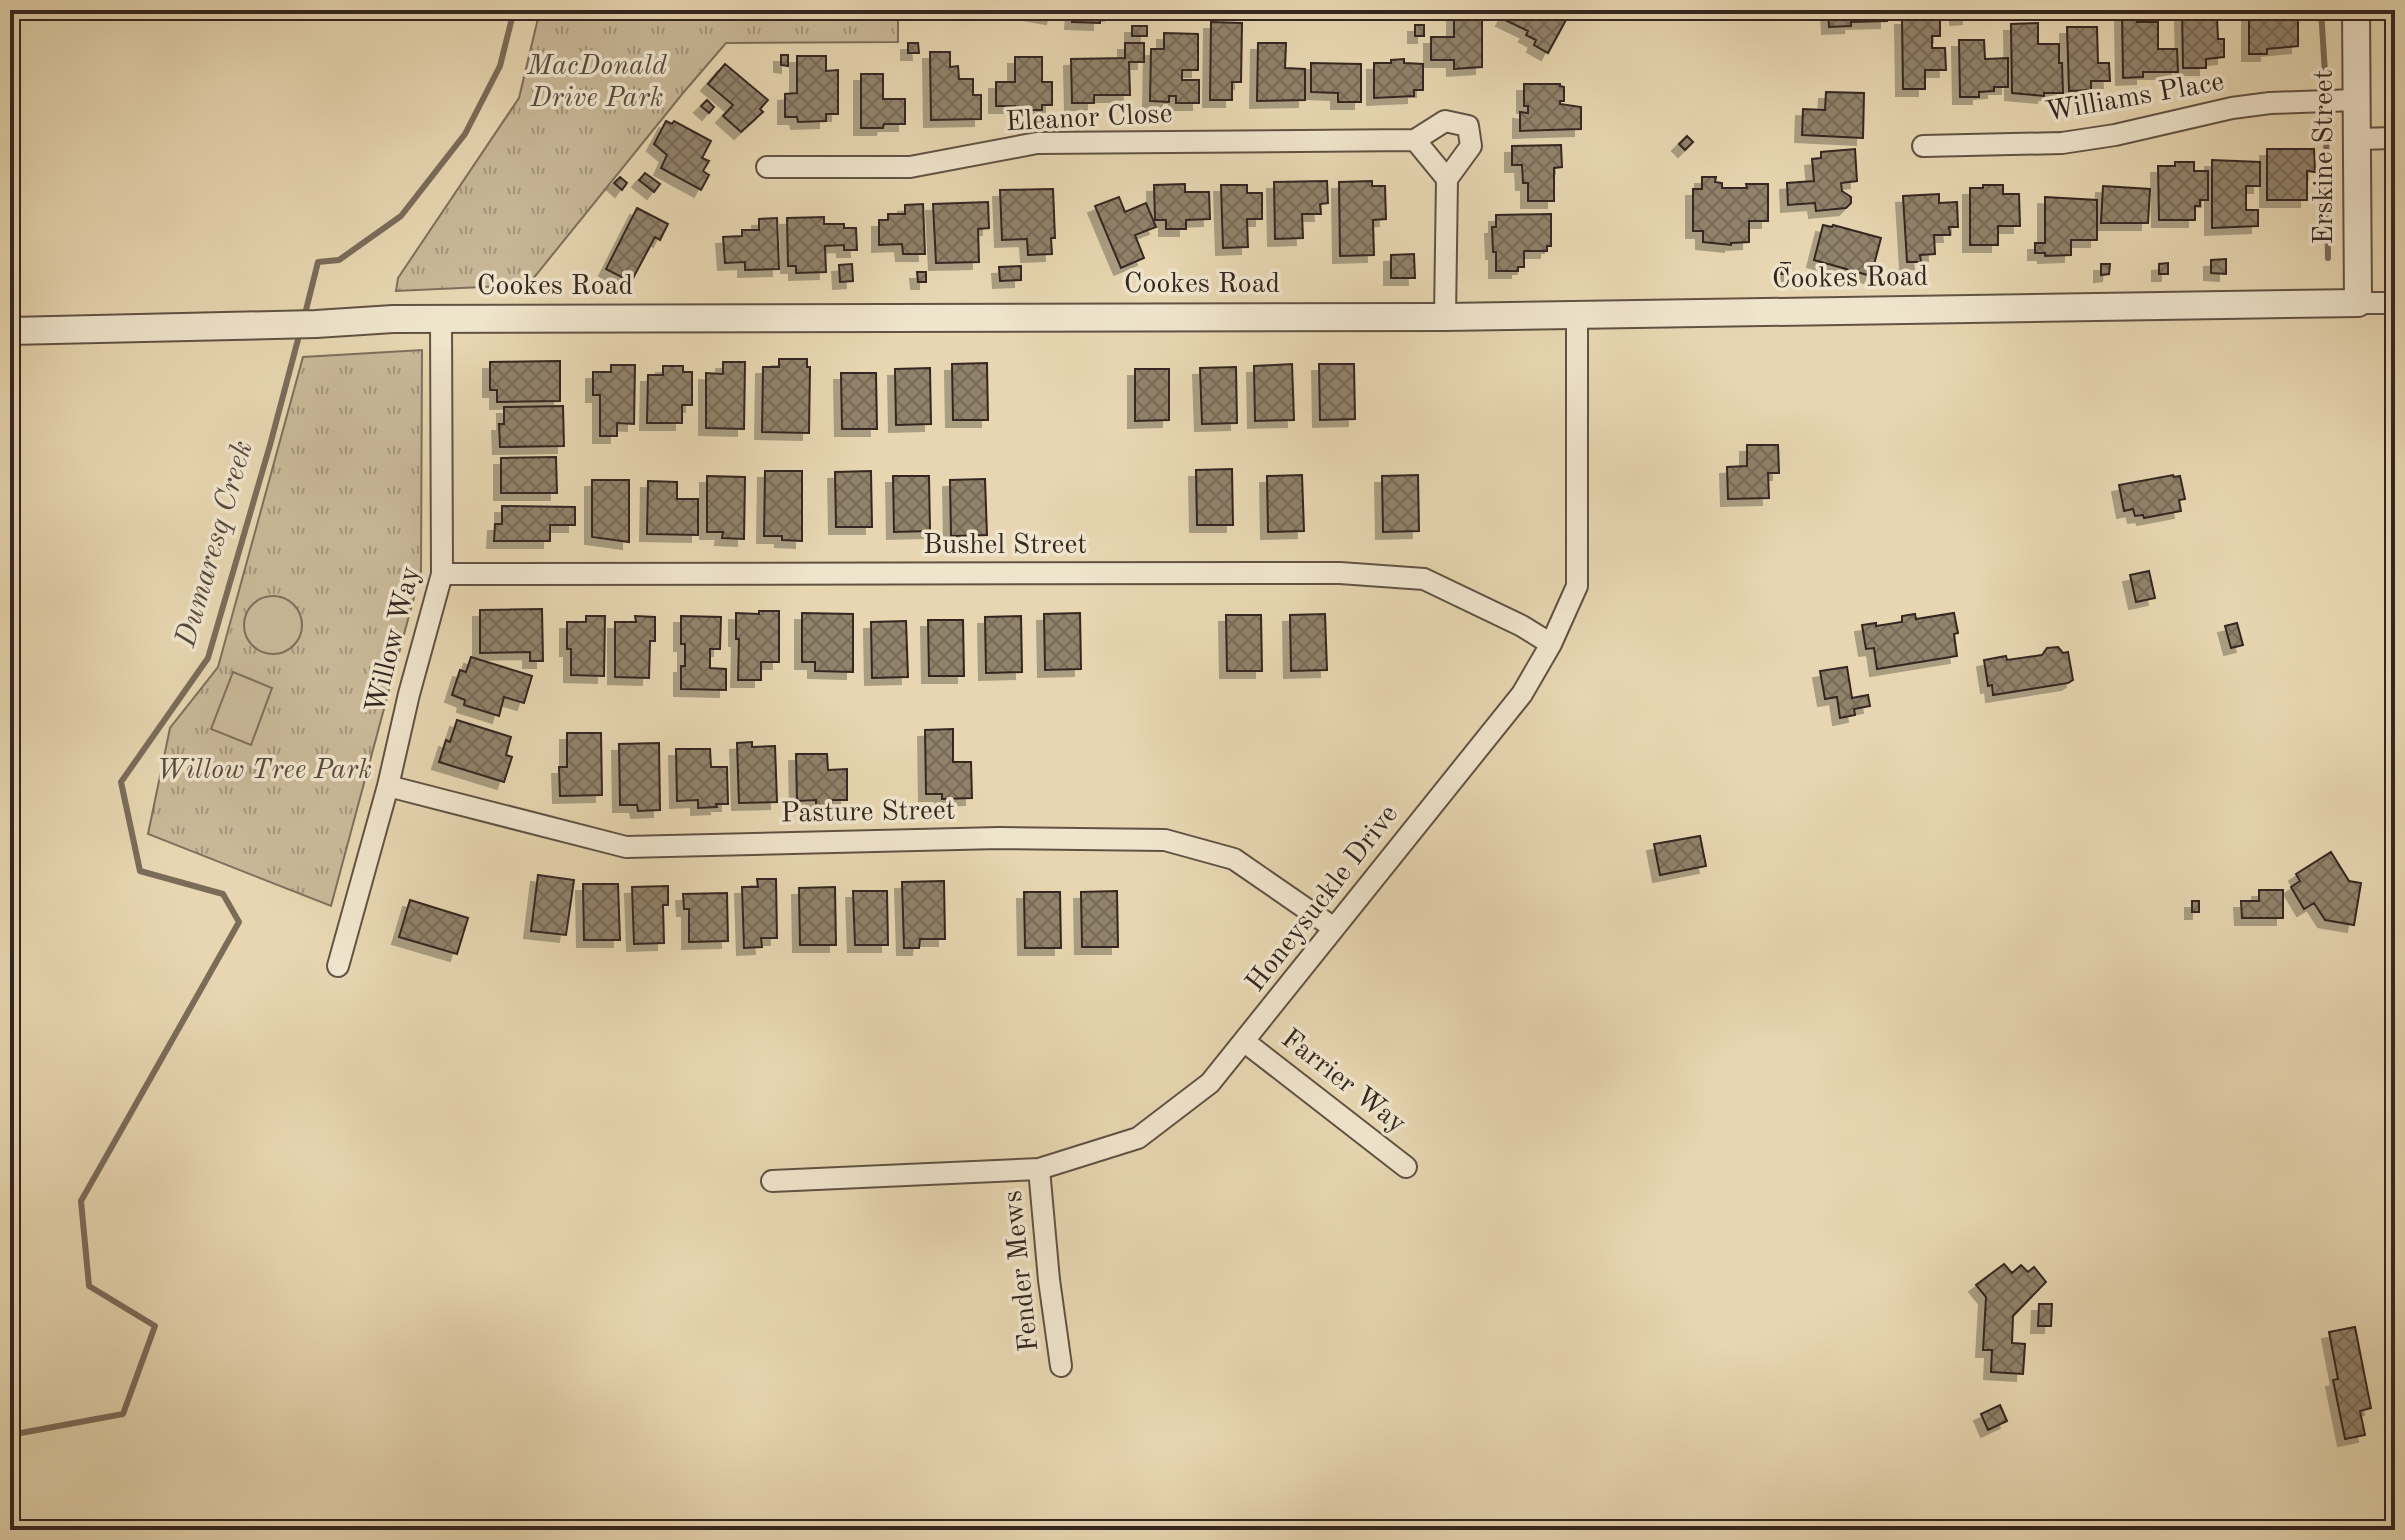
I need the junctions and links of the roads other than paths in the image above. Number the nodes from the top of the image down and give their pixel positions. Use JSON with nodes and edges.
{"nodes":[{"id":1,"x":2356,"y":10,"type":"edge"},
{"id":2,"x":2356,"y":100,"type":"junction"},
{"id":3,"x":2395,"y":138,"type":"edge"},
{"id":4,"x":2357,"y":139,"type":"junction"},
{"id":5,"x":1415,"y":140,"type":"junction"},
{"id":6,"x":1923,"y":146,"type":"dead end"},
{"id":7,"x":767,"y":167,"type":"dead end"},
{"id":8,"x":1447,"y":179,"type":"junction"},
{"id":9,"x":2358,"y":303,"type":"junction"},
{"id":10,"x":2395,"y":303,"type":"edge"},
{"id":11,"x":1577,"y":315,"type":"junction"},
{"id":12,"x":1445,"y":317,"type":"junction"},
{"id":13,"x":441,"y":319,"type":"junction"},
{"id":14,"x":10,"y":331,"type":"edge"},
{"id":15,"x":442,"y":574,"type":"junction"},
{"id":16,"x":1551,"y":644,"type":"junction"},
{"id":17,"x":388,"y":786,"type":"junction"},
{"id":18,"x":1334,"y":928,"type":"junction"},
{"id":19,"x":338,"y":966,"type":"dead end"},
{"id":20,"x":1245,"y":1042,"type":"junction"},
{"id":21,"x":1406,"y":1167,"type":"dead end"},
{"id":22,"x":1039,"y":1169,"type":"junction"},
{"id":23,"x":772,"y":1181,"type":"dead end"},
{"id":24,"x":1061,"y":1366,"type":"dead end"}],
"edges":[{"from":1,"to":2,"type":"street","name":"Erskine Street"},
{"from":2,"to":4,"type":"street","name":"Erskine Street"},
{"from":2,"to":6,"type":"street","name":"Williams Place"},
{"from":3,"to":4,"type":"street"},
{"from":4,"to":9,"type":"street","name":"Erskine Street"},
{"from":5,"to":7,"type":"street","name":"Eleanor Close"},
{"from":5,"to":8,"type":"street"},
{"from":5,"to":8,"type":"street","name":"Eleanor Close"},
{"from":8,"to":12,"type":"street"},
{"from":9,"to":10,"type":"street","name":"Cookes Road"},
{"from":9,"to":11,"type":"street","name":"Cookes Road"},
{"from":11,"to":12,"type":"street","name":"Cookes Road"},
{"from":11,"to":16,"type":"street","name":"Honeysuckle Drive"},
{"from":12,"to":13,"type":"street","name":"Cookes Road"},
{"from":13,"to":14,"type":"street","name":"Cookes Road"},
{"from":13,"to":15,"type":"street","name":"Willow Way"},
{"from":15,"to":16,"type":"street","name":"Bushel Street"},
{"from":15,"to":17,"type":"street","name":"Willow Way"},
{"from":16,"to":18,"type":"street","name":"Honeysuckle Drive"},
{"from":17,"to":18,"type":"street","name":"Pasture Street"},
{"from":17,"to":19,"type":"street","name":"Willow Way"},
{"from":18,"to":20,"type":"street","name":"Honeysuckle Drive"},
{"from":20,"to":21,"type":"street","name":"Farrier Way"},
{"from":20,"to":22,"type":"street","name":"Honeysuckle Drive"},
{"from":22,"to":23,"type":"street","name":"Honeysuckle Drive"},
{"from":22,"to":24,"type":"street","name":"Fender Mews"}]}
